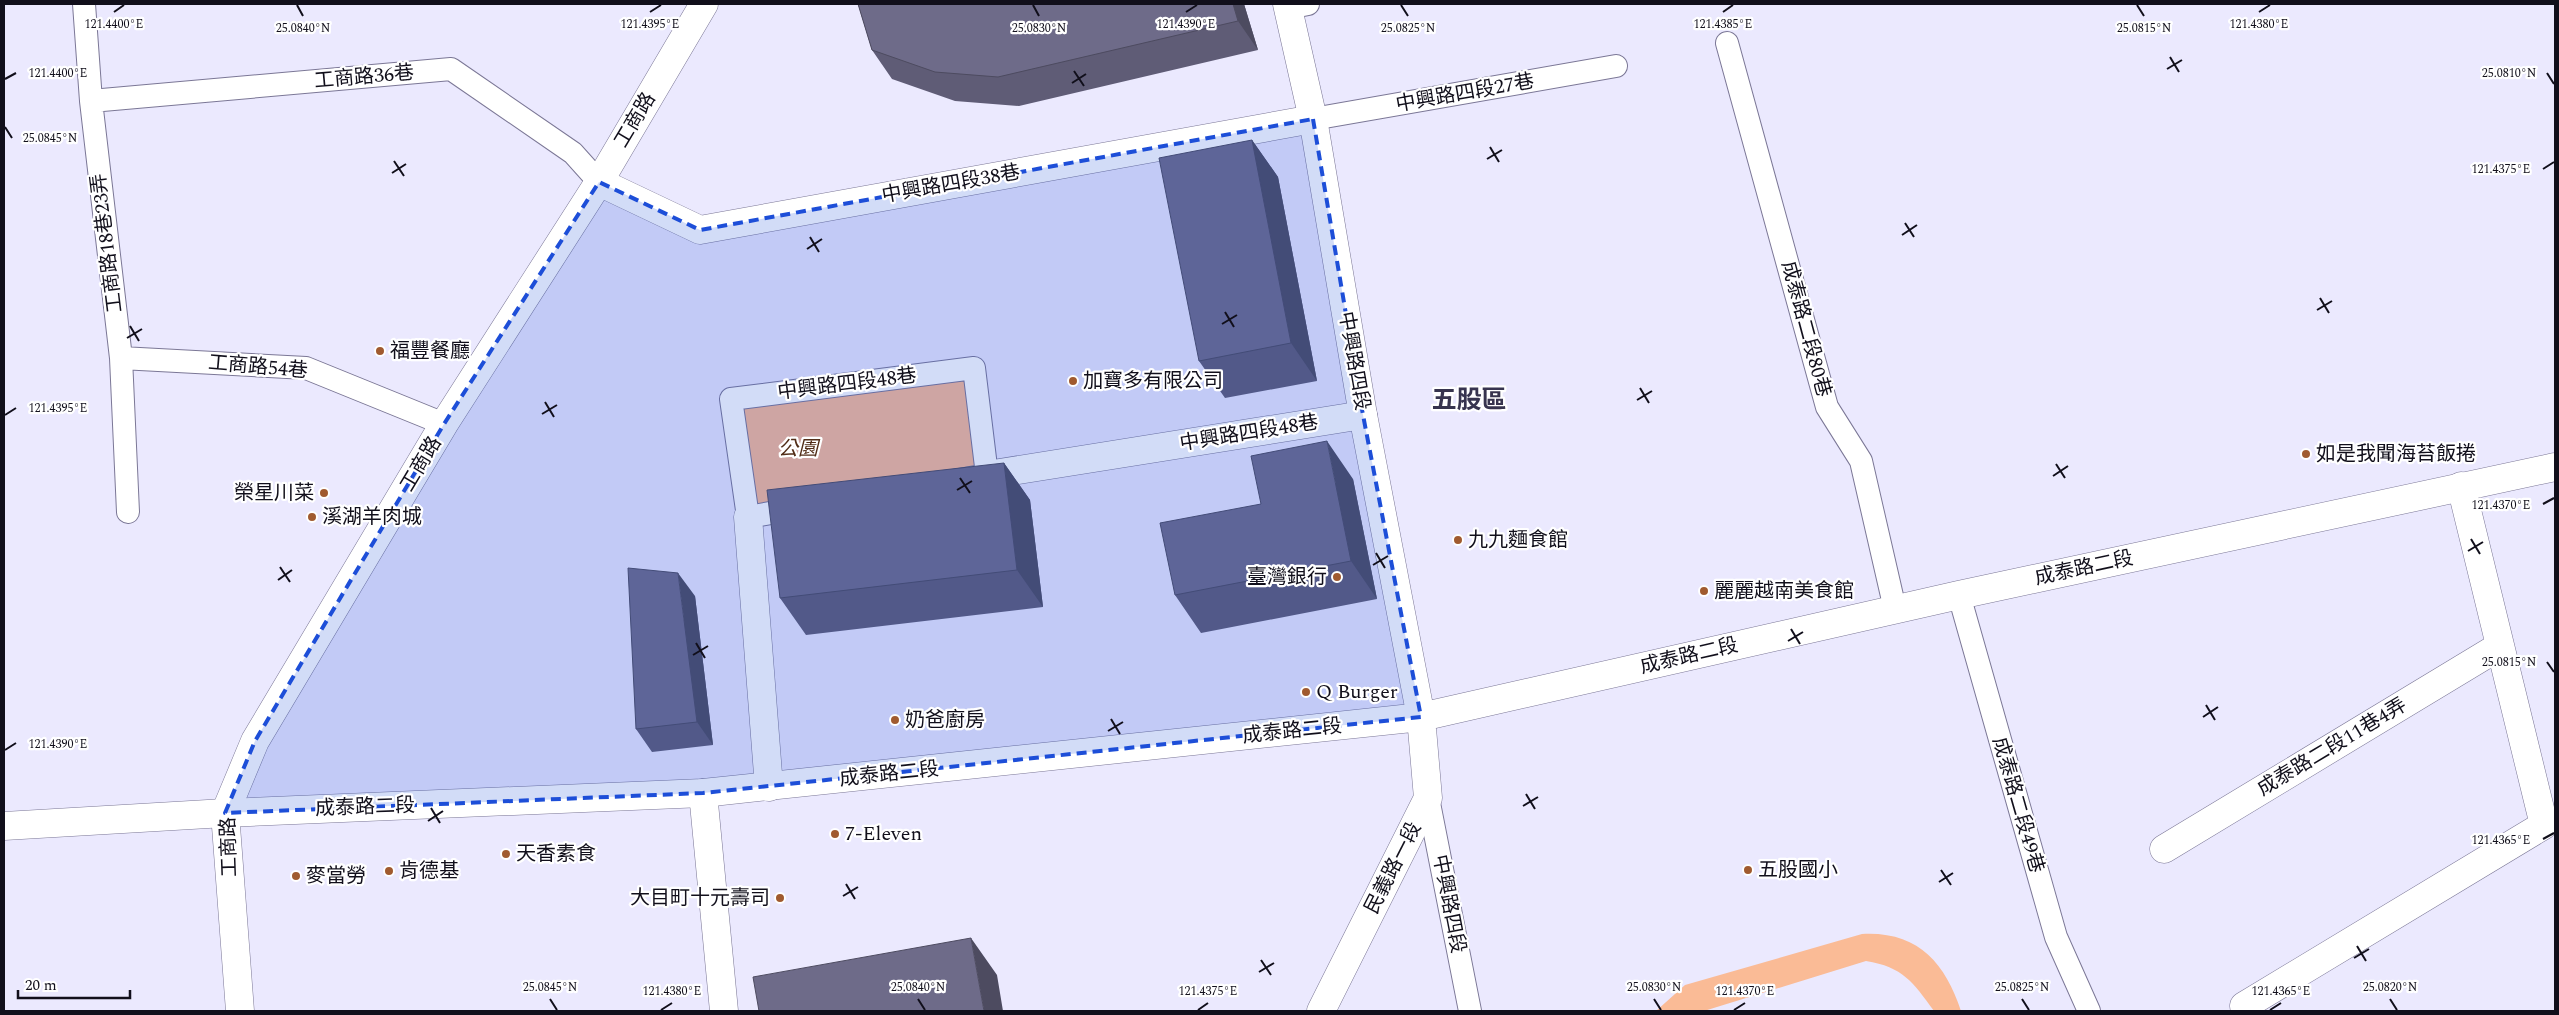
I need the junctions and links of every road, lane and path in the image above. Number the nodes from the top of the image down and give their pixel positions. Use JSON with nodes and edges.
{"nodes":[{"id":1,"x":84,"y":4,"type":"edge"},
{"id":2,"x":704,"y":4,"type":"edge"},
{"id":3,"x":1294,"y":5,"type":"edge"},
{"id":4,"x":1728,"y":44,"type":"dead end"},
{"id":5,"x":1616,"y":66,"type":"dead end"},
{"id":6,"x":91,"y":101,"type":"junction"},
{"id":7,"x":1313,"y":119,"type":"junction"},
{"id":8,"x":599,"y":182,"type":"junction"},
{"id":9,"x":121,"y":358,"type":"junction"},
{"id":10,"x":1363,"y":415,"type":"junction"},
{"id":11,"x":444,"y":424,"type":"junction"},
{"id":12,"x":2555,"y":467,"type":"edge"},
{"id":13,"x":986,"y":475,"type":"junction"},
{"id":14,"x":2460,"y":486,"type":"junction"},
{"id":15,"x":128,"y":512,"type":"dead end"},
{"id":16,"x":748,"y":517,"type":"junction"},
{"id":17,"x":1959,"y":595,"type":"junction"},
{"id":18,"x":1895,"y":609,"type":"junction"},
{"id":19,"x":2500,"y":646,"type":"junction"},
{"id":20,"x":1421,"y":717,"type":"junction"},
{"id":21,"x":769,"y":786,"type":"junction"},
{"id":22,"x":702,"y":793,"type":"junction"},
{"id":23,"x":1428,"y":798,"type":"junction"},
{"id":24,"x":225,"y":813,"type":"junction"},
{"id":25,"x":4,"y":826,"type":"edge"},
{"id":26,"x":2164,"y":849,"type":"dead end"},
{"id":27,"x":2244,"y":1006,"type":"dead end"},
{"id":28,"x":240,"y":1011,"type":"edge"},
{"id":29,"x":724,"y":1011,"type":"edge"},
{"id":30,"x":1321,"y":1011,"type":"edge"},
{"id":31,"x":1470,"y":1011,"type":"edge"},
{"id":32,"x":2089,"y":1011,"type":"edge"}],
"edges":[{"from":1,"to":6,"type":"lane","name":"工商路18巷23弄"},
{"from":2,"to":8,"type":"street","name":"工商路"},
{"from":3,"to":7,"type":"street","name":"中興路四段"},
{"from":4,"to":18,"type":"lane","name":"成泰路二段80巷"},
{"from":5,"to":7,"type":"lane","name":"中興路四段27巷"},
{"from":6,"to":8,"type":"lane","name":"工商路36巷"},
{"from":6,"to":9,"type":"lane","name":"工商路18巷23弄"},
{"from":7,"to":8,"type":"street","name":"中興路四段38巷"},
{"from":7,"to":10,"type":"street","name":"中興路四段"},
{"from":8,"to":11,"type":"street","name":"工商路"},
{"from":9,"to":11,"type":"lane","name":"工商路54巷"},
{"from":9,"to":15,"type":"lane","name":"工商路18巷23弄"},
{"from":10,"to":13,"type":"street","name":"中興路四段48巷"},
{"from":10,"to":20,"type":"street","name":"中興路四段"},
{"from":11,"to":24,"type":"street","name":"工商路"},
{"from":12,"to":14,"type":"street","name":"成泰路二段"},
{"from":13,"to":16,"type":"lane","name":"中興路四段48巷"},
{"from":13,"to":16,"type":"lane","name":"中興路四段48巷"},
{"from":14,"to":17,"type":"street","name":"成泰路二段"},
{"from":14,"to":19,"type":"street"},
{"from":16,"to":21,"type":"street","name":"中興路四段48巷"},
{"from":17,"to":18,"type":"street","name":"成泰路二段"},
{"from":17,"to":32,"type":"lane","name":"成泰路二段49巷"},
{"from":18,"to":20,"type":"street","name":"成泰路二段"},
{"from":19,"to":26,"type":"street","name":"成泰路二段11巷4弄"},
{"from":19,"to":27,"type":"street"},
{"from":20,"to":21,"type":"street","name":"成泰路二段"},
{"from":20,"to":23,"type":"street","name":"民義路一段"},
{"from":21,"to":22,"type":"street","name":"成泰路二段"},
{"from":22,"to":24,"type":"street","name":"成泰路二段"},
{"from":22,"to":29,"type":"street"},
{"from":23,"to":30,"type":"street","name":"民義路一段"},
{"from":23,"to":31,"type":"lane","name":"中興路四段"},
{"from":24,"to":25,"type":"street","name":"成泰路二段"},
{"from":24,"to":28,"type":"street","name":"工商路"}]}
